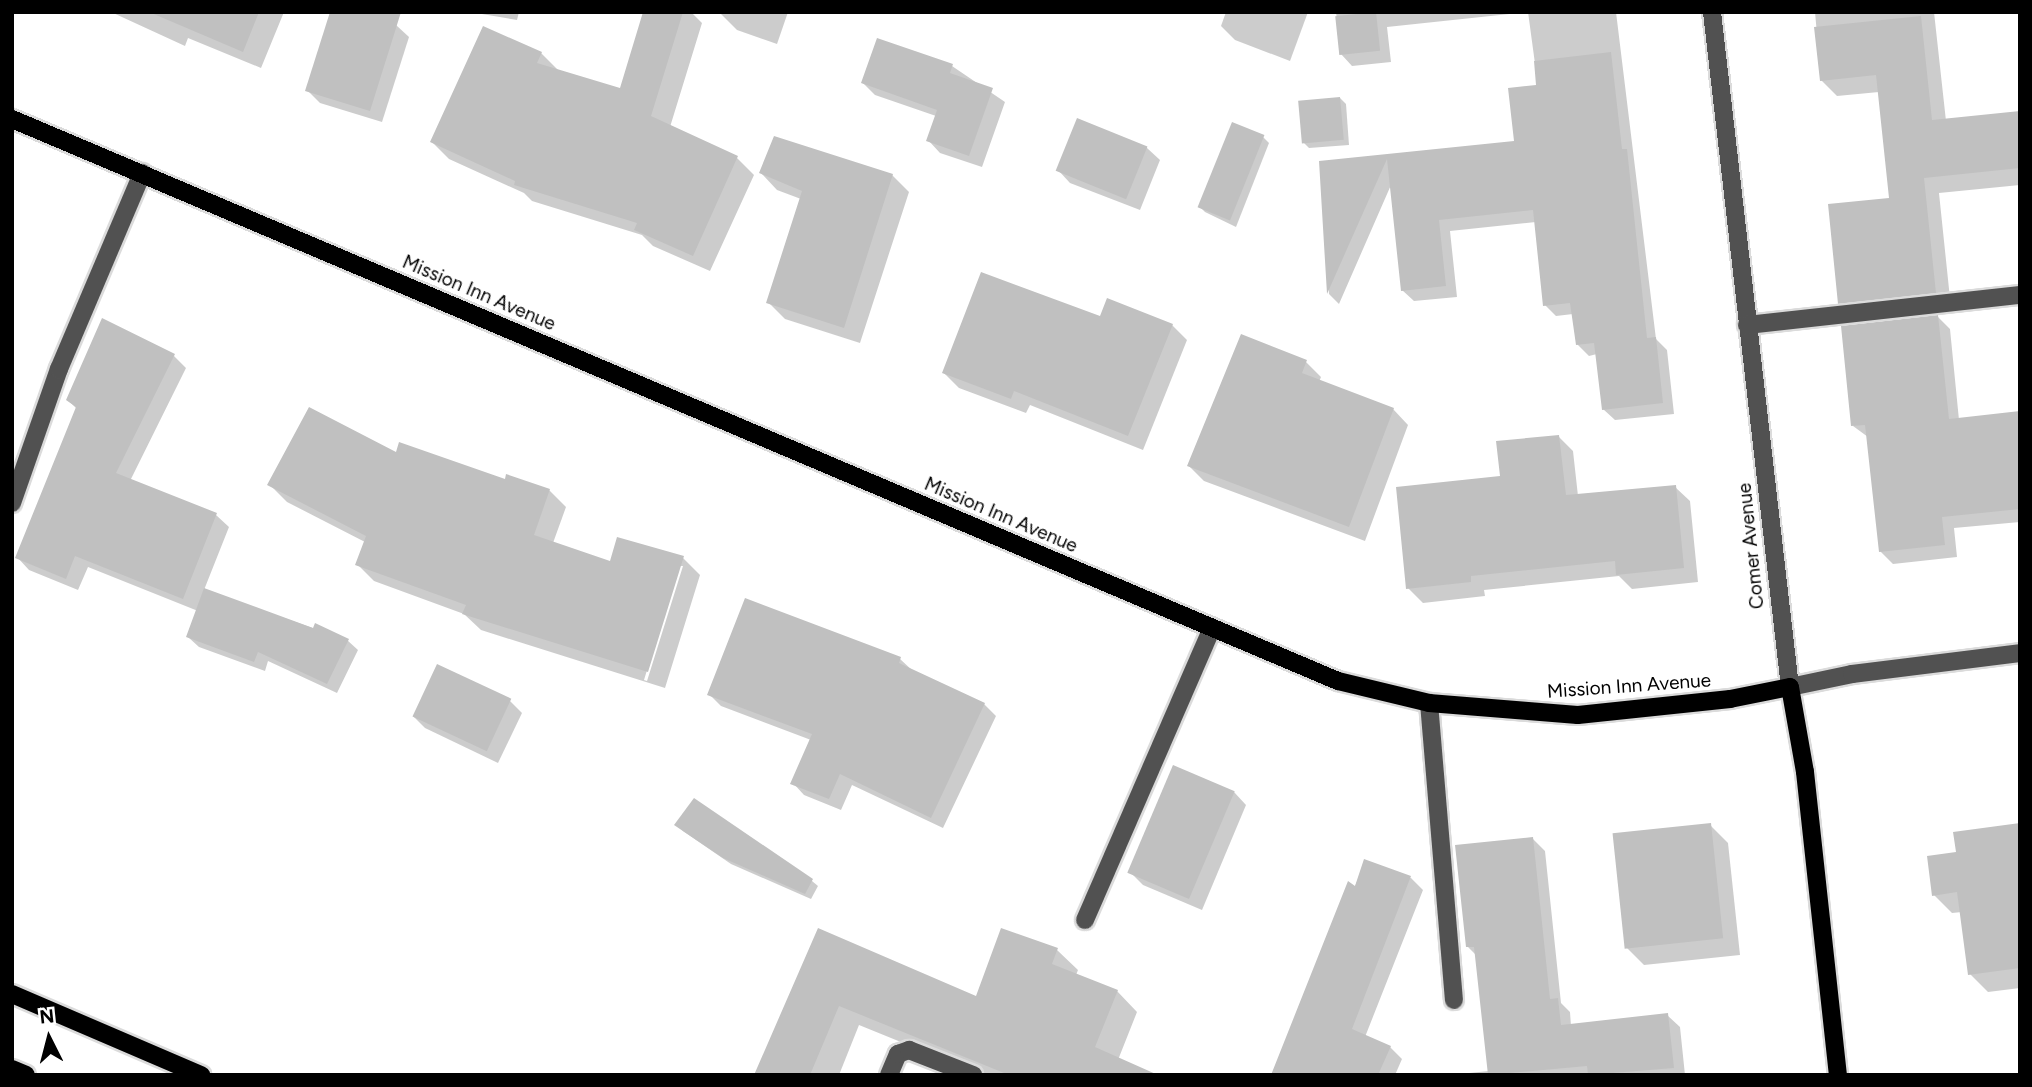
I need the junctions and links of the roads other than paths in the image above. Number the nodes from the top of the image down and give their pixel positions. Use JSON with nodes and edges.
{"nodes":[{"id":1,"x":1712,"y":12,"type":"edge"},
{"id":2,"x":12,"y":119,"type":"edge"},
{"id":3,"x":142,"y":173,"type":"junction"},
{"id":4,"x":2020,"y":295,"type":"edge"},
{"id":5,"x":1747,"y":325,"type":"junction"},
{"id":6,"x":12,"y":503,"type":"edge"},
{"id":7,"x":1212,"y":628,"type":"junction"},
{"id":8,"x":2020,"y":653,"type":"edge"},
{"id":9,"x":1790,"y":687,"type":"junction"},
{"id":10,"x":1429,"y":703,"type":"junction"},
{"id":11,"x":1085,"y":920,"type":"dead end"},
{"id":12,"x":12,"y":995,"type":"edge"},
{"id":13,"x":1454,"y":1000,"type":"dead end"},
{"id":14,"x":12,"y":1069,"type":"edge"},
{"id":15,"x":26,"y":1075,"type":"edge"},
{"id":16,"x":201,"y":1075,"type":"edge"},
{"id":17,"x":889,"y":1075,"type":"edge"},
{"id":18,"x":973,"y":1075,"type":"edge"},
{"id":19,"x":1838,"y":1075,"type":"edge"}],
"edges":[{"from":1,"to":5,"type":"street","name":"Comer Avenue"},
{"from":2,"to":3,"type":"main road","name":"Mission Inn Avenue"},
{"from":3,"to":6,"type":"street"},
{"from":3,"to":7,"type":"main road","name":"Mission Inn Avenue"},
{"from":4,"to":5,"type":"street"},
{"from":5,"to":9,"type":"street","name":"Comer Avenue"},
{"from":7,"to":10,"type":"main road","name":"Mission Inn Avenue"},
{"from":7,"to":11,"type":"street"},
{"from":8,"to":9,"type":"street","name":"Mission Inn Avenue"},
{"from":9,"to":10,"type":"main road","name":"Mission Inn Avenue"},
{"from":9,"to":19,"type":"main road","name":"Comer Avenue"},
{"from":10,"to":13,"type":"street"},
{"from":12,"to":16,"type":"main road"},
{"from":14,"to":15,"type":"main road"},
{"from":17,"to":18,"type":"street"}]}
